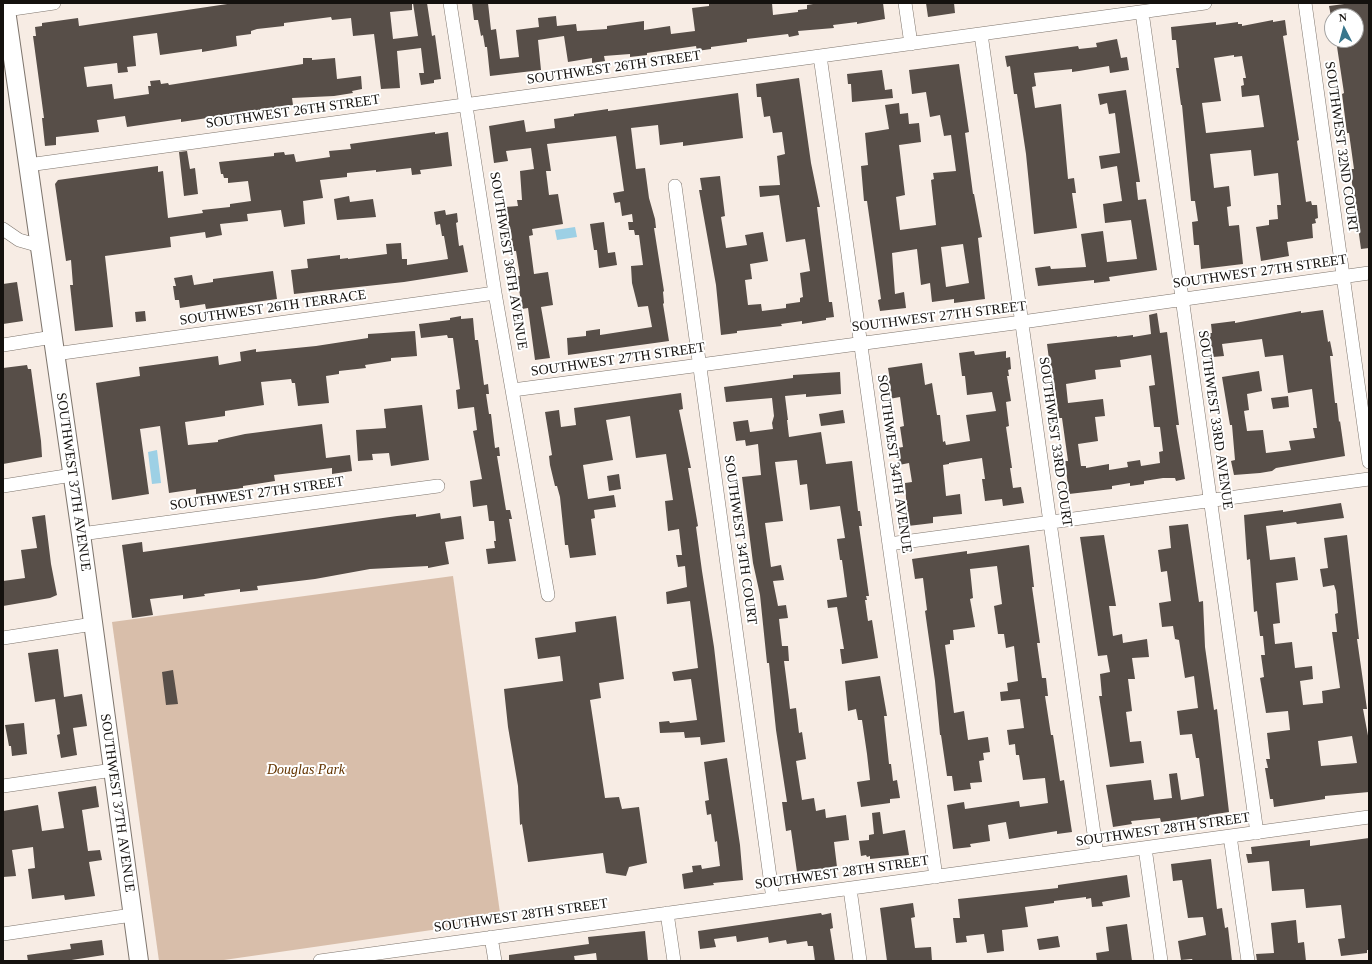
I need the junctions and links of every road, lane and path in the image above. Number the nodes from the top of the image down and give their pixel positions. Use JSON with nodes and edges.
{"nodes":[{"id":1,"x":54,"y":3,"type":"edge"},
{"id":2,"x":450,"y":3,"type":"edge"},
{"id":3,"x":905,"y":3,"type":"edge"},
{"id":4,"x":1205,"y":3,"type":"edge"},
{"id":5,"x":1305,"y":3,"type":"edge"},
{"id":6,"x":6,"y":6,"type":"edge"},
{"id":7,"x":1142,"y":12,"type":"junction"},
{"id":8,"x":982,"y":34,"type":"junction"},
{"id":9,"x":911,"y":44,"type":"junction"},
{"id":10,"x":820,"y":56,"type":"junction"},
{"id":11,"x":466,"y":105,"type":"junction"},
{"id":12,"x":28,"y":165,"type":"junction"},
{"id":13,"x":675,"y":186,"type":"dead end"},
{"id":14,"x":3,"y":229,"type":"edge"},
{"id":15,"x":40,"y":246,"type":"junction"},
{"id":16,"x":1369,"y":273,"type":"edge"},
{"id":17,"x":1343,"y":277,"type":"junction"},
{"id":18,"x":496,"y":293,"type":"junction"},
{"id":19,"x":1182,"y":300,"type":"junction"},
{"id":20,"x":1022,"y":322,"type":"junction"},
{"id":21,"x":53,"y":337,"type":"junction"},
{"id":22,"x":861,"y":343,"type":"junction"},
{"id":23,"x":3,"y":344,"type":"edge"},
{"id":24,"x":56,"y":354,"type":"junction"},
{"id":25,"x":700,"y":365,"type":"junction"},
{"id":26,"x":512,"y":390,"type":"junction"},
{"id":27,"x":1369,"y":462,"type":"edge"},
{"id":28,"x":72,"y":475,"type":"junction"},
{"id":29,"x":1369,"y":479,"type":"edge"},
{"id":30,"x":3,"y":486,"type":"edge"},
{"id":31,"x":438,"y":486,"type":"dead end"},
{"id":32,"x":1211,"y":500,"type":"junction"},
{"id":33,"x":1050,"y":522,"type":"junction"},
{"id":34,"x":81,"y":534,"type":"junction"},
{"id":35,"x":889,"y":544,"type":"junction"},
{"id":36,"x":548,"y":595,"type":"dead end"},
{"id":37,"x":93,"y":624,"type":"junction"},
{"id":38,"x":3,"y":638,"type":"edge"},
{"id":39,"x":113,"y":770,"type":"junction"},
{"id":40,"x":3,"y":786,"type":"edge"},
{"id":41,"x":1369,"y":817,"type":"edge"},
{"id":42,"x":1257,"y":833,"type":"junction"},
{"id":43,"x":1230,"y":836,"type":"junction"},
{"id":44,"x":1145,"y":848,"type":"junction"},
{"id":45,"x":1097,"y":855,"type":"junction"},
{"id":46,"x":936,"y":877,"type":"junction"},
{"id":47,"x":850,"y":889,"type":"junction"},
{"id":48,"x":773,"y":899,"type":"junction"},
{"id":49,"x":667,"y":913,"type":"junction"},
{"id":50,"x":132,"y":915,"type":"junction"},
{"id":51,"x":3,"y":934,"type":"edge"},
{"id":52,"x":491,"y":937,"type":"junction"},
{"id":53,"x":139,"y":961,"type":"edge"},
{"id":54,"x":320,"y":961,"type":"edge"},
{"id":55,"x":495,"y":961,"type":"edge"},
{"id":56,"x":674,"y":961,"type":"edge"},
{"id":57,"x":860,"y":961,"type":"edge"},
{"id":58,"x":1161,"y":961,"type":"edge"},
{"id":59,"x":1248,"y":961,"type":"edge"}],
"edges":[{"from":1,"to":6,"type":"street"},
{"from":2,"to":11,"type":"street","name":"SOUTHWEST 36TH AVENUE"},
{"from":3,"to":9,"type":"street"},
{"from":4,"to":7,"type":"street","name":"SOUTHWEST 26TH STREET"},
{"from":5,"to":17,"type":"street","name":"SOUTHWEST 32ND COURT"},
{"from":6,"to":12,"type":"main road","name":"SOUTHWEST 37TH AVENUE"},
{"from":7,"to":8,"type":"street","name":"SOUTHWEST 26TH STREET"},
{"from":7,"to":19,"type":"street","name":"SOUTHWEST 33RD AVENUE"},
{"from":8,"to":9,"type":"street","name":"SOUTHWEST 26TH STREET"},
{"from":8,"to":20,"type":"street","name":"SOUTHWEST 33RD COURT"},
{"from":9,"to":10,"type":"street","name":"SOUTHWEST 26TH STREET"},
{"from":10,"to":11,"type":"street","name":"SOUTHWEST 26TH STREET"},
{"from":10,"to":22,"type":"street","name":"SOUTHWEST 34TH AVENUE"},
{"from":11,"to":12,"type":"street","name":"SOUTHWEST 26TH STREET"},
{"from":11,"to":18,"type":"street","name":"SOUTHWEST 36TH AVENUE"},
{"from":12,"to":15,"type":"main road","name":"SOUTHWEST 37TH AVENUE"},
{"from":13,"to":25,"type":"street","name":"SOUTHWEST 34TH COURT"},
{"from":14,"to":15,"type":"street"},
{"from":15,"to":21,"type":"main road","name":"SOUTHWEST 37TH AVENUE"},
{"from":16,"to":17,"type":"street","name":"SOUTHWEST 27TH STREET"},
{"from":17,"to":19,"type":"street","name":"SOUTHWEST 27TH STREET"},
{"from":17,"to":27,"type":"street","name":"SOUTHWEST 32ND COURT"},
{"from":18,"to":24,"type":"street","name":"SOUTHWEST 26TH TERRACE"},
{"from":18,"to":26,"type":"street","name":"SOUTHWEST 36TH AVENUE"},
{"from":19,"to":20,"type":"street","name":"SOUTHWEST 27TH STREET"},
{"from":19,"to":32,"type":"street","name":"SOUTHWEST 33RD AVENUE"},
{"from":20,"to":22,"type":"street","name":"SOUTHWEST 27TH STREET"},
{"from":20,"to":33,"type":"street","name":"SOUTHWEST 33RD COURT"},
{"from":21,"to":23,"type":"street"},
{"from":21,"to":24,"type":"main road","name":"SOUTHWEST 37TH AVENUE"},
{"from":22,"to":25,"type":"street","name":"SOUTHWEST 27TH STREET"},
{"from":22,"to":35,"type":"street","name":"SOUTHWEST 34TH AVENUE"},
{"from":24,"to":28,"type":"main road","name":"SOUTHWEST 37TH AVENUE"},
{"from":25,"to":26,"type":"street","name":"SOUTHWEST 27TH STREET"},
{"from":25,"to":48,"type":"street","name":"SOUTHWEST 34TH COURT"},
{"from":26,"to":36,"type":"street","name":"SOUTHWEST 36TH AVENUE"},
{"from":28,"to":30,"type":"street"},
{"from":28,"to":34,"type":"main road","name":"SOUTHWEST 37TH AVENUE"},
{"from":29,"to":32,"type":"street"},
{"from":31,"to":34,"type":"street","name":"SOUTHWEST 27TH STREET"},
{"from":32,"to":33,"type":"street"},
{"from":32,"to":42,"type":"street","name":"SOUTHWEST 33RD AVENUE"},
{"from":33,"to":35,"type":"street"},
{"from":33,"to":45,"type":"street","name":"SOUTHWEST 33RD COURT"},
{"from":34,"to":37,"type":"main road","name":"SOUTHWEST 37TH AVENUE"},
{"from":35,"to":46,"type":"street","name":"SOUTHWEST 34TH AVENUE"},
{"from":37,"to":38,"type":"street"},
{"from":37,"to":39,"type":"main road","name":"SOUTHWEST 37TH AVENUE"},
{"from":39,"to":40,"type":"street"},
{"from":39,"to":50,"type":"main road","name":"SOUTHWEST 37TH AVENUE"},
{"from":41,"to":42,"type":"street","name":"SOUTHWEST 28TH STREET"},
{"from":42,"to":43,"type":"street","name":"SOUTHWEST 28TH STREET"},
{"from":43,"to":44,"type":"street","name":"SOUTHWEST 28TH STREET"},
{"from":43,"to":59,"type":"street"},
{"from":44,"to":45,"type":"street","name":"SOUTHWEST 28TH STREET"},
{"from":44,"to":58,"type":"street"},
{"from":45,"to":46,"type":"street","name":"SOUTHWEST 28TH STREET"},
{"from":46,"to":47,"type":"street","name":"SOUTHWEST 28TH STREET"},
{"from":47,"to":48,"type":"street","name":"SOUTHWEST 28TH STREET"},
{"from":47,"to":57,"type":"street"},
{"from":48,"to":49,"type":"street","name":"SOUTHWEST 28TH STREET"},
{"from":49,"to":52,"type":"street","name":"SOUTHWEST 28TH STREET"},
{"from":49,"to":56,"type":"street"},
{"from":50,"to":51,"type":"street"},
{"from":50,"to":53,"type":"main road","name":"SOUTHWEST 37TH AVENUE"},
{"from":52,"to":54,"type":"street","name":"SOUTHWEST 28TH STREET"},
{"from":52,"to":55,"type":"street"}]}
